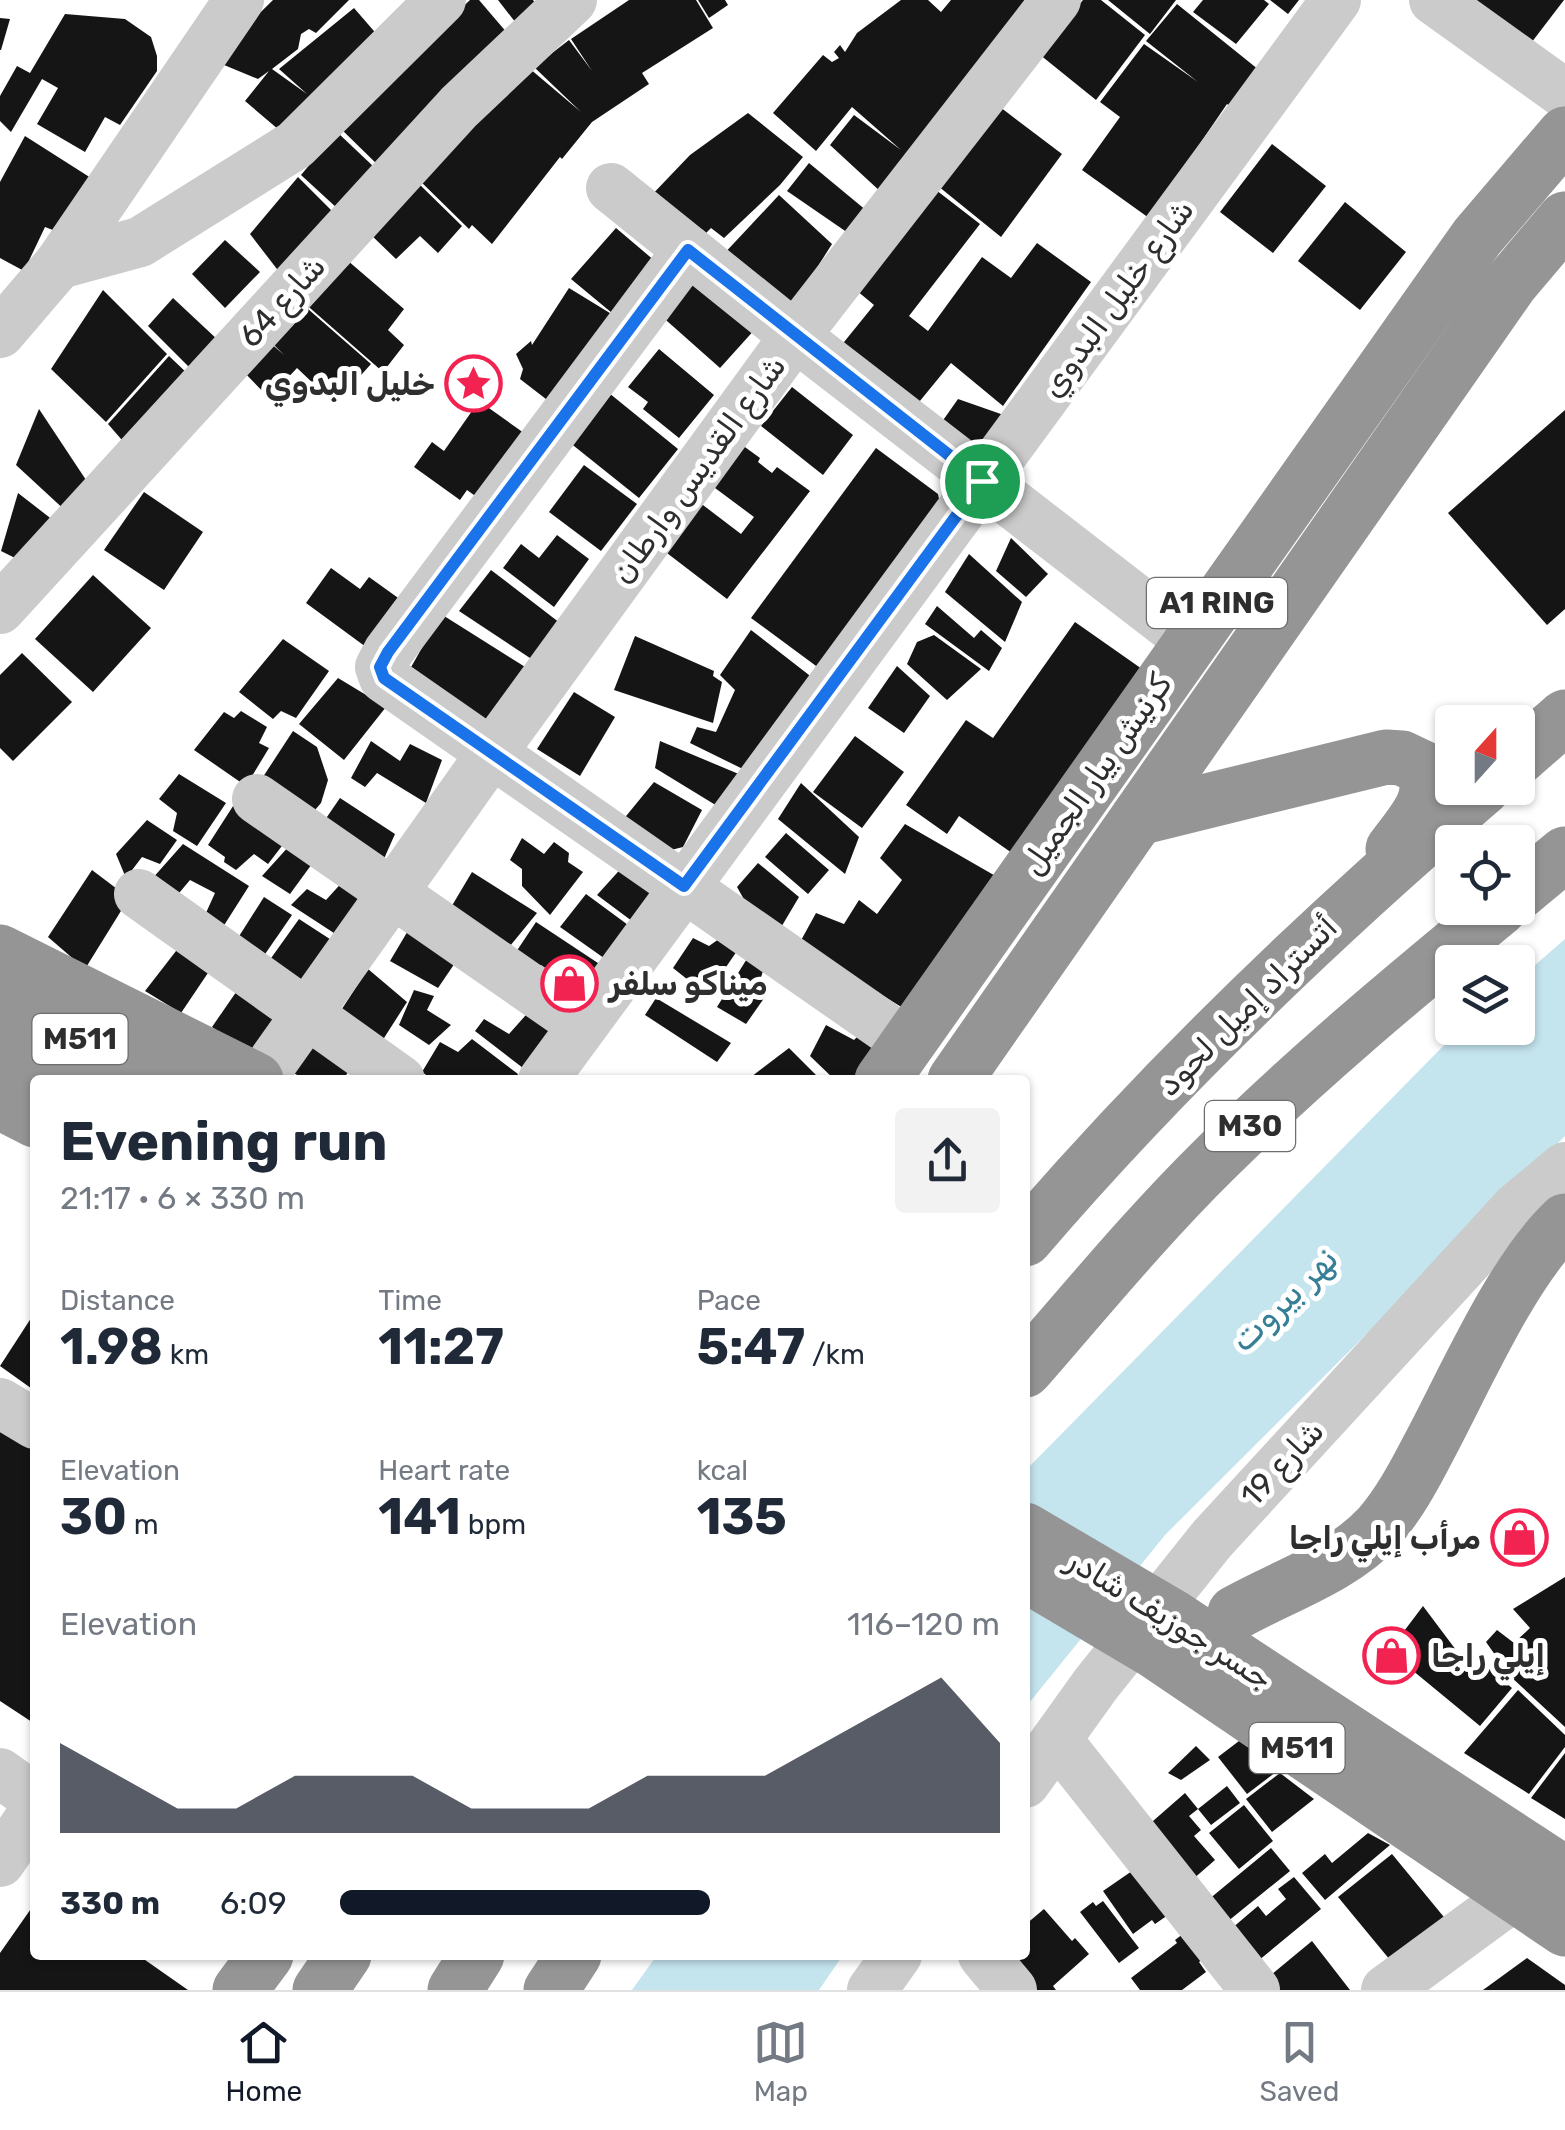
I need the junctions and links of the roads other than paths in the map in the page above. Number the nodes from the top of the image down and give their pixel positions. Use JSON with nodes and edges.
{"nodes":[{"id":1,"x":239,"y":0,"type":"edge"},
{"id":2,"x":442,"y":0,"type":"edge"},
{"id":3,"x":572,"y":0,"type":"edge"},
{"id":4,"x":1056,"y":0,"type":"edge"},
{"id":5,"x":1336,"y":0,"type":"edge"},
{"id":6,"x":1434,"y":0,"type":"edge"},
{"id":7,"x":1565,"y":94,"type":"edge"},
{"id":8,"x":1565,"y":134,"type":"edge"},
{"id":9,"x":611,"y":188,"type":"dead end"},
{"id":10,"x":1565,"y":219,"type":"edge"},
{"id":11,"x":688,"y":250,"type":"junction"},
{"id":12,"x":59,"y":264,"type":"junction"},
{"id":13,"x":0,"y":334,"type":"edge"},
{"id":14,"x":794,"y":336,"type":"junction"},
{"id":15,"x":982,"y":481,"type":"junction"},
{"id":16,"x":0,"y":609,"type":"edge"},
{"id":17,"x":1190,"y":642,"type":"junction"},
{"id":18,"x":1565,"y":718,"type":"edge"},
{"id":19,"x":1535,"y":744,"type":"edge"},
{"id":20,"x":492,"y":752,"type":"junction"},
{"id":21,"x":257,"y":799,"type":"dead end"},
{"id":22,"x":1464,"y":805,"type":"edge"},
{"id":23,"x":1138,"y":818,"type":"junction"},
{"id":24,"x":1565,"y":854,"type":"edge"},
{"id":25,"x":1535,"y":879,"type":"edge"},
{"id":26,"x":684,"y":886,"type":"junction"},
{"id":27,"x":1368,"y":886,"type":"junction"},
{"id":28,"x":393,"y":892,"type":"junction"},
{"id":29,"x":139,"y":894,"type":"dead end"},
{"id":30,"x":1479,"y":925,"type":"edge"},
{"id":31,"x":0,"y":952,"type":"edge"},
{"id":32,"x":0,"y":998,"type":"edge"},
{"id":33,"x":307,"y":1014,"type":"junction"},
{"id":34,"x":583,"y":1026,"type":"junction"},
{"id":35,"x":0,"y":1048,"type":"edge"},
{"id":36,"x":895,"y":1061,"type":"edge"},
{"id":37,"x":265,"y":1070,"type":"edge"},
{"id":38,"x":54,"y":1075,"type":"edge"},
{"id":39,"x":151,"y":1075,"type":"edge"},
{"id":40,"x":393,"y":1075,"type":"edge"},
{"id":41,"x":548,"y":1075,"type":"edge"},
{"id":42,"x":958,"y":1075,"type":"edge"},
{"id":43,"x":0,"y":1102,"type":"edge"},
{"id":44,"x":30,"y":1117,"type":"edge"},
{"id":45,"x":1565,"y":1167,"type":"edge"},
{"id":46,"x":1030,"y":1233,"type":"edge"},
{"id":47,"x":1561,"y":1244,"type":"edge"},
{"id":48,"x":1030,"y":1364,"type":"edge"},
{"id":49,"x":0,"y":1402,"type":"edge"},
{"id":50,"x":30,"y":1421,"type":"edge"},
{"id":51,"x":1030,"y":1533,"type":"edge"},
{"id":52,"x":1212,"y":1539,"type":"junction"},
{"id":53,"x":1030,"y":1577,"type":"edge"},
{"id":54,"x":1173,"y":1618,"type":"junction"},
{"id":55,"x":1247,"y":1634,"type":"junction"},
{"id":56,"x":1096,"y":1684,"type":"junction"},
{"id":57,"x":1219,"y":1706,"type":"junction"},
{"id":58,"x":1058,"y":1740,"type":"junction"},
{"id":59,"x":0,"y":1773,"type":"edge"},
{"id":60,"x":1030,"y":1776,"type":"edge"},
{"id":61,"x":30,"y":1794,"type":"edge"},
{"id":62,"x":30,"y":1818,"type":"edge"},
{"id":63,"x":1565,"y":1857,"type":"edge"},
{"id":64,"x":0,"y":1862,"type":"edge"},
{"id":65,"x":1565,"y":1874,"type":"edge"},
{"id":66,"x":1503,"y":1904,"type":"junction"},
{"id":67,"x":1565,"y":1929,"type":"edge"},
{"id":68,"x":1565,"y":1945,"type":"edge"},
{"id":69,"x":262,"y":1960,"type":"edge"},
{"id":70,"x":341,"y":1960,"type":"edge"},
{"id":71,"x":474,"y":1960,"type":"edge"},
{"id":72,"x":571,"y":1960,"type":"edge"},
{"id":73,"x":893,"y":1960,"type":"edge"},
{"id":74,"x":987,"y":1960,"type":"edge"},
{"id":75,"x":240,"y":1990,"type":"edge"},
{"id":76,"x":320,"y":1990,"type":"edge"},
{"id":77,"x":454,"y":1990,"type":"edge"},
{"id":78,"x":551,"y":1990,"type":"edge"},
{"id":79,"x":872,"y":1990,"type":"edge"},
{"id":80,"x":1012,"y":1990,"type":"edge"},
{"id":81,"x":1255,"y":1990,"type":"edge"},
{"id":82,"x":1386,"y":1990,"type":"edge"}],
"edges":[{"from":1,"to":12,"type":"street"},
{"from":2,"to":12,"type":"street"},
{"from":3,"to":16,"type":"street","name":"شارع 64"},
{"from":4,"to":14,"type":"street","name":"شارع القديس وارطان"},
{"from":5,"to":15,"type":"street","name":"شارع خليل البدوي"},
{"from":6,"to":7,"type":"street"},
{"from":8,"to":17,"type":"highway","name":"كرنيش بيار الجميل","number":"A1 RING"},
{"from":9,"to":11,"type":"street"},
{"from":10,"to":23,"type":"highway","name":"كرنيش بيار الجميل"},
{"from":11,"to":14,"type":"street"},
{"from":11,"to":20,"type":"street"},
{"from":12,"to":13,"type":"street"},
{"from":14,"to":15,"type":"street"},
{"from":14,"to":20,"type":"street","name":"شارع القديس وارطان"},
{"from":15,"to":17,"type":"street"},
{"from":15,"to":26,"type":"street","name":"شارع خليل البدوي"},
{"from":17,"to":36,"type":"highway","name":"كرنيش بيار الجميل","number":"A1 RING"},
{"from":18,"to":19,"type":"highway"},
{"from":20,"to":26,"type":"street"},
{"from":20,"to":28,"type":"street","name":"شارع القديس وارطان"},
{"from":21,"to":28,"type":"street"},
{"from":22,"to":27,"type":"highway","name":"أتستراد إميل لحود","number":"M30"},
{"from":23,"to":27,"type":"highway"},
{"from":23,"to":42,"type":"highway","name":"كرنيش بيار الجميل"},
{"from":24,"to":25,"type":"highway"},
{"from":26,"to":34,"type":"street","name":"شارع خليل البدوي"},
{"from":26,"to":36,"type":"street"},
{"from":27,"to":46,"type":"highway","name":"أتستراد إميل لحود","number":"M30"},
{"from":28,"to":33,"type":"street","name":"شارع القديس وارطان"},
{"from":28,"to":34,"type":"street"},
{"from":29,"to":33,"type":"street"},
{"from":30,"to":48,"type":"highway","number":"M30"},
{"from":31,"to":37,"type":"highway"},
{"from":32,"to":39,"type":"highway","number":"M511"},
{"from":33,"to":37,"type":"street","name":"شارع القديس وارطان"},
{"from":33,"to":40,"type":"street"},
{"from":34,"to":41,"type":"street","name":"شارع خليل البدوي"},
{"from":35,"to":38,"type":"highway","number":"M511"},
{"from":43,"to":44,"type":"highway"},
{"from":45,"to":52,"type":"street","name":"شارع 19"},
{"from":47,"to":55,"type":"highway"},
{"from":49,"to":50,"type":"street"},
{"from":51,"to":54,"type":"highway","name":"جسر جوزيف شادر","number":"M511","bridge":true},
{"from":52,"to":55,"type":"street"},
{"from":52,"to":56,"type":"street","name":"شارع 19"},
{"from":53,"to":67,"type":"highway","name":"جسر جوزيف شادر","number":"M511","bridge":true},
{"from":54,"to":55,"type":"highway"},
{"from":54,"to":65,"type":"highway","name":"جسر جوزيف شادر","number":"M511","bridge":true},
{"from":55,"to":57,"type":"street"},
{"from":55,"to":63,"type":"street"},
{"from":56,"to":57,"type":"street"},
{"from":56,"to":58,"type":"street","name":"شارع 19"},
{"from":57,"to":66,"type":"street"},
{"from":58,"to":60,"type":"street","name":"شارع 19"},
{"from":58,"to":81,"type":"street"},
{"from":59,"to":61,"type":"street"},
{"from":62,"to":64,"type":"street"},
{"from":66,"to":68,"type":"street"},
{"from":66,"to":82,"type":"street"},
{"from":69,"to":75,"type":"highway"},
{"from":70,"to":76,"type":"highway"},
{"from":71,"to":77,"type":"highway"},
{"from":72,"to":78,"type":"highway"},
{"from":73,"to":79,"type":"street"},
{"from":74,"to":80,"type":"street"}]}
